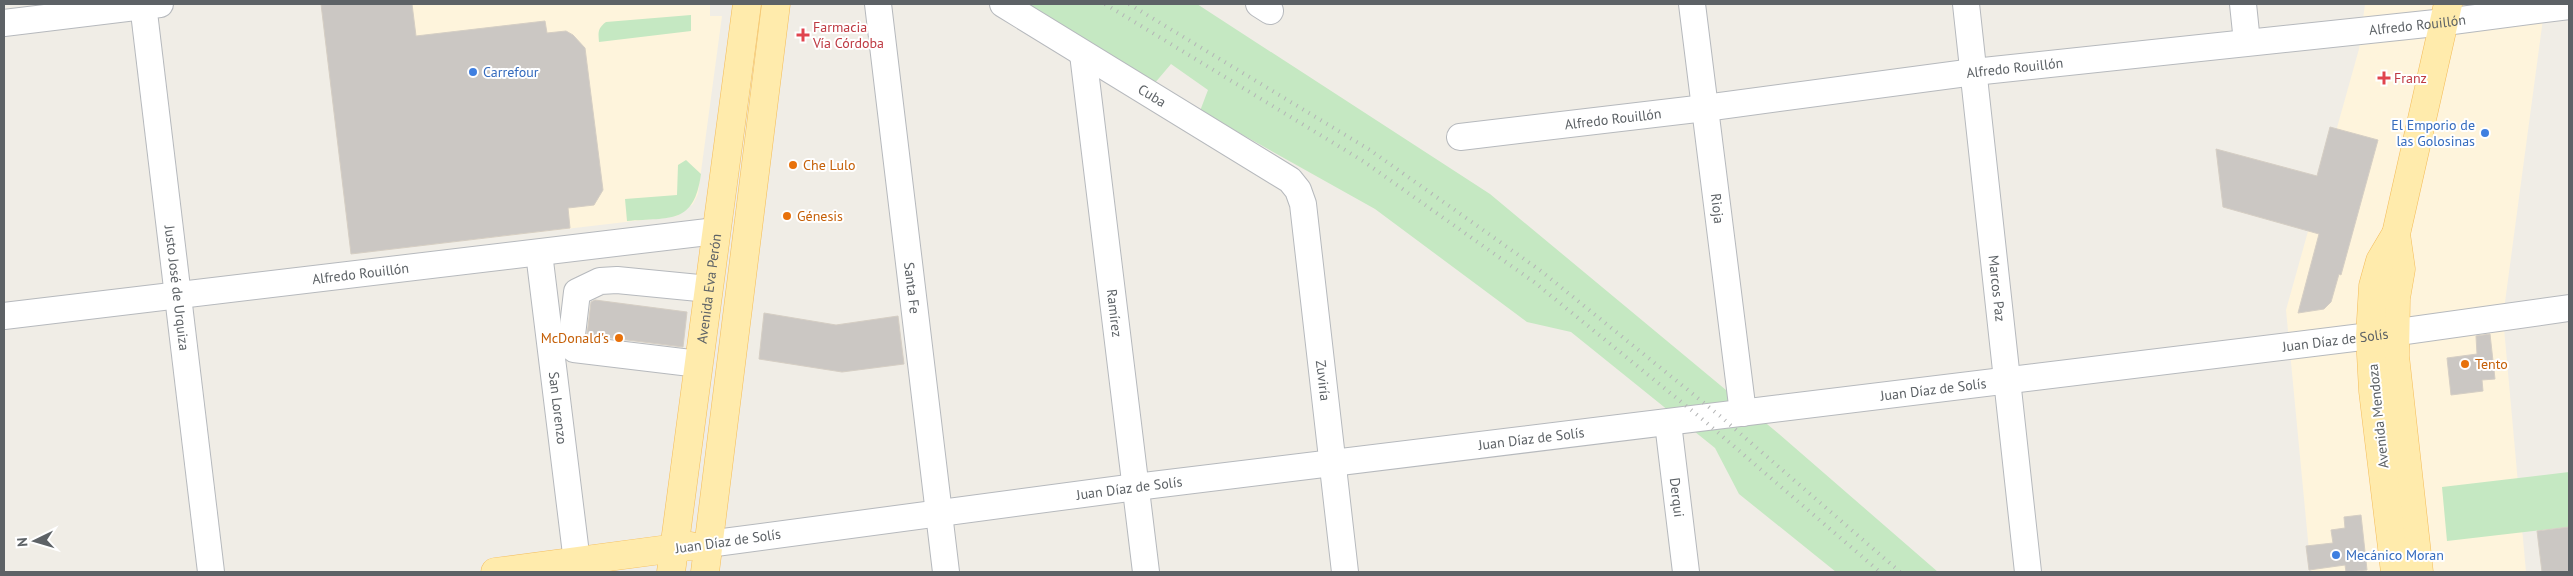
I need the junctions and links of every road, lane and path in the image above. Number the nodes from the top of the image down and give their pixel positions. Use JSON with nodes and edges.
{"nodes":[{"id":1,"x":149,"y":4,"type":"edge"},
{"id":2,"x":747,"y":4,"type":"edge"},
{"id":3,"x":776,"y":4,"type":"edge"},
{"id":4,"x":878,"y":4,"type":"edge"},
{"id":5,"x":1002,"y":4,"type":"edge"},
{"id":6,"x":1692,"y":4,"type":"edge"},
{"id":7,"x":1966,"y":4,"type":"edge"},
{"id":8,"x":2243,"y":4,"type":"edge"},
{"id":9,"x":2569,"y":6,"type":"edge"},
{"id":10,"x":2447,"y":13,"type":"edge"},
{"id":11,"x":4,"y":23,"type":"edge"},
{"id":12,"x":2247,"y":42,"type":"junction"},
{"id":13,"x":1083,"y":54,"type":"junction"},
{"id":14,"x":1974,"y":72,"type":"junction"},
{"id":15,"x":1705,"y":108,"type":"junction"},
{"id":16,"x":1460,"y":137,"type":"dead end"},
{"id":17,"x":1298,"y":190,"type":"joint"},
{"id":18,"x":716,"y":231,"type":"junction"},
{"id":19,"x":616,"y":243,"type":"junction"},
{"id":20,"x":538,"y":253,"type":"junction"},
{"id":21,"x":618,"y":280,"type":"junction"},
{"id":22,"x":709,"y":289,"type":"junction"},
{"id":23,"x":178,"y":296,"type":"junction"},
{"id":24,"x":2569,"y":308,"type":"edge"},
{"id":25,"x":4,"y":316,"type":"edge"},
{"id":26,"x":2383,"y":334,"type":"junction"},
{"id":27,"x":699,"y":364,"type":"junction"},
{"id":28,"x":2007,"y":380,"type":"junction"},
{"id":29,"x":1743,"y":413,"type":"junction"},
{"id":30,"x":1668,"y":423,"type":"junction"},
{"id":31,"x":1332,"y":465,"type":"junction"},
{"id":32,"x":1136,"y":487,"type":"junction"},
{"id":33,"x":939,"y":513,"type":"junction"},
{"id":34,"x":708,"y":544,"type":"junction"},
{"id":35,"x":673,"y":560,"type":"edge"},
{"id":36,"x":576,"y":562,"type":"junction"},
{"id":37,"x":212,"y":572,"type":"edge"},
{"id":38,"x":494,"y":572,"type":"edge"},
{"id":39,"x":704,"y":572,"type":"edge"},
{"id":40,"x":946,"y":572,"type":"edge"},
{"id":41,"x":1146,"y":572,"type":"edge"},
{"id":42,"x":1345,"y":572,"type":"edge"},
{"id":43,"x":1686,"y":572,"type":"edge"},
{"id":44,"x":2028,"y":572,"type":"edge"},
{"id":45,"x":2395,"y":572,"type":"edge"},
{"id":46,"x":2419,"y":572,"type":"edge"}],
"edges":[{"from":1,"to":11,"type":"street"},
{"from":1,"to":23,"type":"street","name":"Justo José de Urquiza"},
{"from":2,"to":18,"type":"main road","name":"Avenida Eva Perón"},
{"from":3,"to":34,"type":"main road"},
{"from":4,"to":33,"type":"street","name":"Santa Fe"},
{"from":5,"to":13,"type":"street","name":"Cuba"},
{"from":6,"to":15,"type":"street","name":"Rioja"},
{"from":7,"to":14,"type":"street","name":"Marcos Paz"},
{"from":8,"to":12,"type":"street"},
{"from":9,"to":10,"type":"street","name":"Alfredo Rouillón"},
{"from":10,"to":12,"type":"street","name":"Alfredo Rouillón"},
{"from":10,"to":26,"type":"main road","name":"Avenida Mendoza"},
{"from":12,"to":14,"type":"street","name":"Alfredo Rouillón"},
{"from":13,"to":17,"type":"street","name":"Cuba"},
{"from":13,"to":32,"type":"street","name":"Ramírez"},
{"from":14,"to":15,"type":"street","name":"Alfredo Rouillón"},
{"from":14,"to":28,"type":"street","name":"Marcos Paz"},
{"from":15,"to":16,"type":"street","name":"Alfredo Rouillón"},
{"from":15,"to":29,"type":"street","name":"Rioja"},
{"from":17,"to":31,"type":"street","name":"Zuviría"},
{"from":18,"to":19,"type":"street","name":"Alfredo Rouillón"},
{"from":18,"to":22,"type":"main road","name":"Avenida Eva Perón"},
{"from":19,"to":20,"type":"street","name":"Alfredo Rouillón"},
{"from":19,"to":21,"type":"street"},
{"from":20,"to":23,"type":"street","name":"Alfredo Rouillón"},
{"from":20,"to":36,"type":"street","name":"San Lorenzo"},
{"from":21,"to":22,"type":"street"},
{"from":21,"to":27,"type":"street"},
{"from":22,"to":27,"type":"main road","name":"Avenida Eva Perón"},
{"from":23,"to":25,"type":"street","name":"Alfredo Rouillón"},
{"from":23,"to":37,"type":"street","name":"Justo José de Urquiza"},
{"from":24,"to":26,"type":"street","name":"Juan Díaz de Solís"},
{"from":26,"to":28,"type":"street","name":"Juan Díaz de Solís"},
{"from":26,"to":45,"type":"main road","name":"Avenida Mendoza"},
{"from":26,"to":46,"type":"main road","name":"Avenida Mendoza"},
{"from":27,"to":35,"type":"main road","name":"Avenida Eva Perón"},
{"from":28,"to":29,"type":"street","name":"Juan Díaz de Solís"},
{"from":28,"to":44,"type":"street","name":"Marcos Paz"},
{"from":29,"to":30,"type":"street","name":"Juan Díaz de Solís"},
{"from":30,"to":31,"type":"street","name":"Juan Díaz de Solís"},
{"from":30,"to":43,"type":"street","name":"Derqui"},
{"from":31,"to":32,"type":"street","name":"Juan Díaz de Solís"},
{"from":31,"to":42,"type":"street","name":"Zuviría"},
{"from":32,"to":33,"type":"street","name":"Juan Díaz de Solís"},
{"from":32,"to":41,"type":"street","name":"Ramírez"},
{"from":33,"to":34,"type":"street","name":"Juan Díaz de Solís"},
{"from":33,"to":40,"type":"street","name":"Santa Fe"},
{"from":34,"to":35,"type":"main road","name":"Juan Díaz de Solís"},
{"from":34,"to":39,"type":"main road"},
{"from":35,"to":36,"type":"main road","name":"Juan Díaz de Solís"},
{"from":36,"to":38,"type":"main road","name":"Juan Díaz de Solís"}]}
